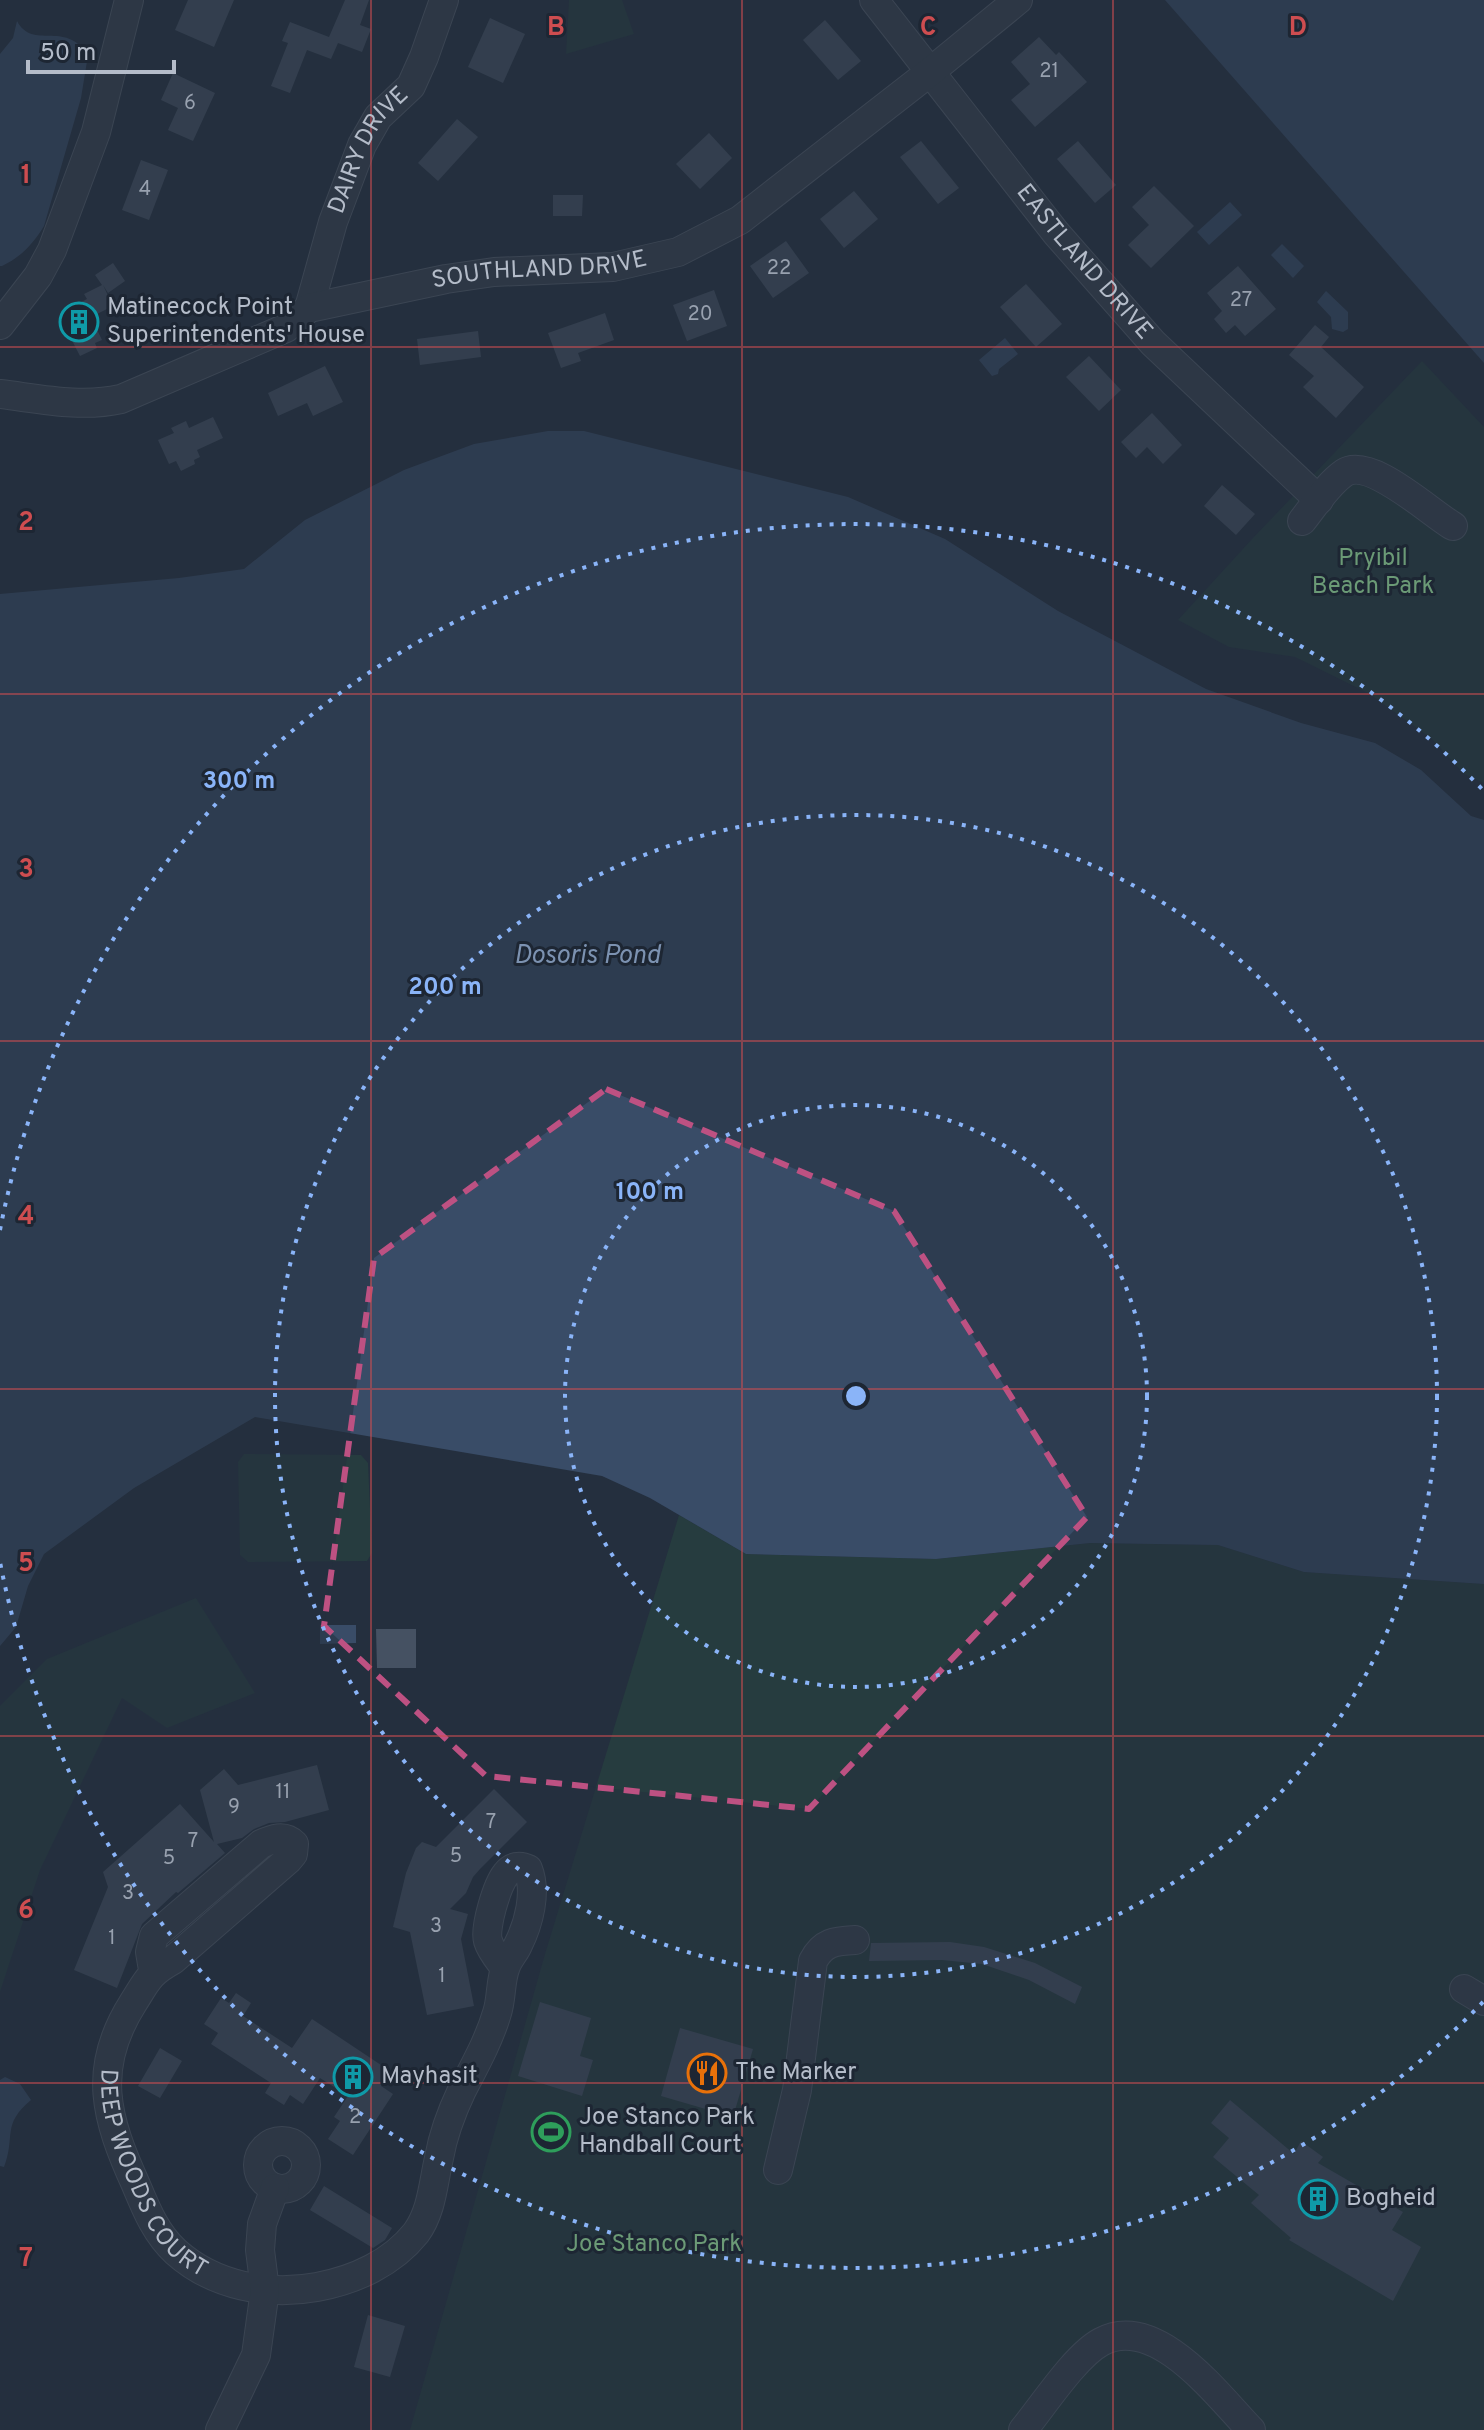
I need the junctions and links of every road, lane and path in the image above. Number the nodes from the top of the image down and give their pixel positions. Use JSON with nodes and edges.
{"nodes":[{"id":1,"x":129,"y":0,"type":"edge"},
{"id":2,"x":444,"y":0,"type":"edge"},
{"id":3,"x":874,"y":0,"type":"edge"},
{"id":4,"x":1018,"y":0,"type":"edge"},
{"id":5,"x":930,"y":72,"type":"junction"},
{"id":6,"x":309,"y":308,"type":"junction"},
{"id":7,"x":0,"y":325,"type":"edge"},
{"id":8,"x":0,"y":394,"type":"edge"},
{"id":9,"x":1453,"y":526,"type":"dead end"},
{"id":10,"x":855,"y":1940,"type":"dead end"},
{"id":11,"x":505,"y":1968,"type":"dead end"},
{"id":12,"x":153,"y":1970,"type":"junction"},
{"id":13,"x":778,"y":2170,"type":"dead end"},
{"id":14,"x":275,"y":2188,"type":"dead end"},
{"id":15,"x":265,"y":2290,"type":"junction"},
{"id":16,"x":220,"y":2430,"type":"edge"},
{"id":17,"x":1023,"y":2430,"type":"edge"},
{"id":18,"x":1251,"y":2430,"type":"edge"}],
"edges":[{"from":1,"to":7,"type":"street"},
{"from":2,"to":6,"type":"street","name":"DAIRY DRIVE"},
{"from":3,"to":5,"type":"street","name":"EASTLAND DRIVE"},
{"from":4,"to":5,"type":"street","name":"SOUTHLAND DRIVE"},
{"from":5,"to":6,"type":"street","name":"SOUTHLAND DRIVE"},
{"from":5,"to":9,"type":"street","name":"EASTLAND DRIVE"},
{"from":6,"to":8,"type":"street","name":"SOUTHLAND DRIVE"},
{"from":10,"to":13,"type":"street"},
{"from":11,"to":15,"type":"street","name":"DEEP WOODS COURT"},
{"from":12,"to":12,"type":"street","name":"DEEP WOODS COURT"},
{"from":12,"to":15,"type":"street","name":"DEEP WOODS COURT"},
{"from":14,"to":15,"type":"street"},
{"from":15,"to":16,"type":"street"},
{"from":17,"to":18,"type":"street"}]}
